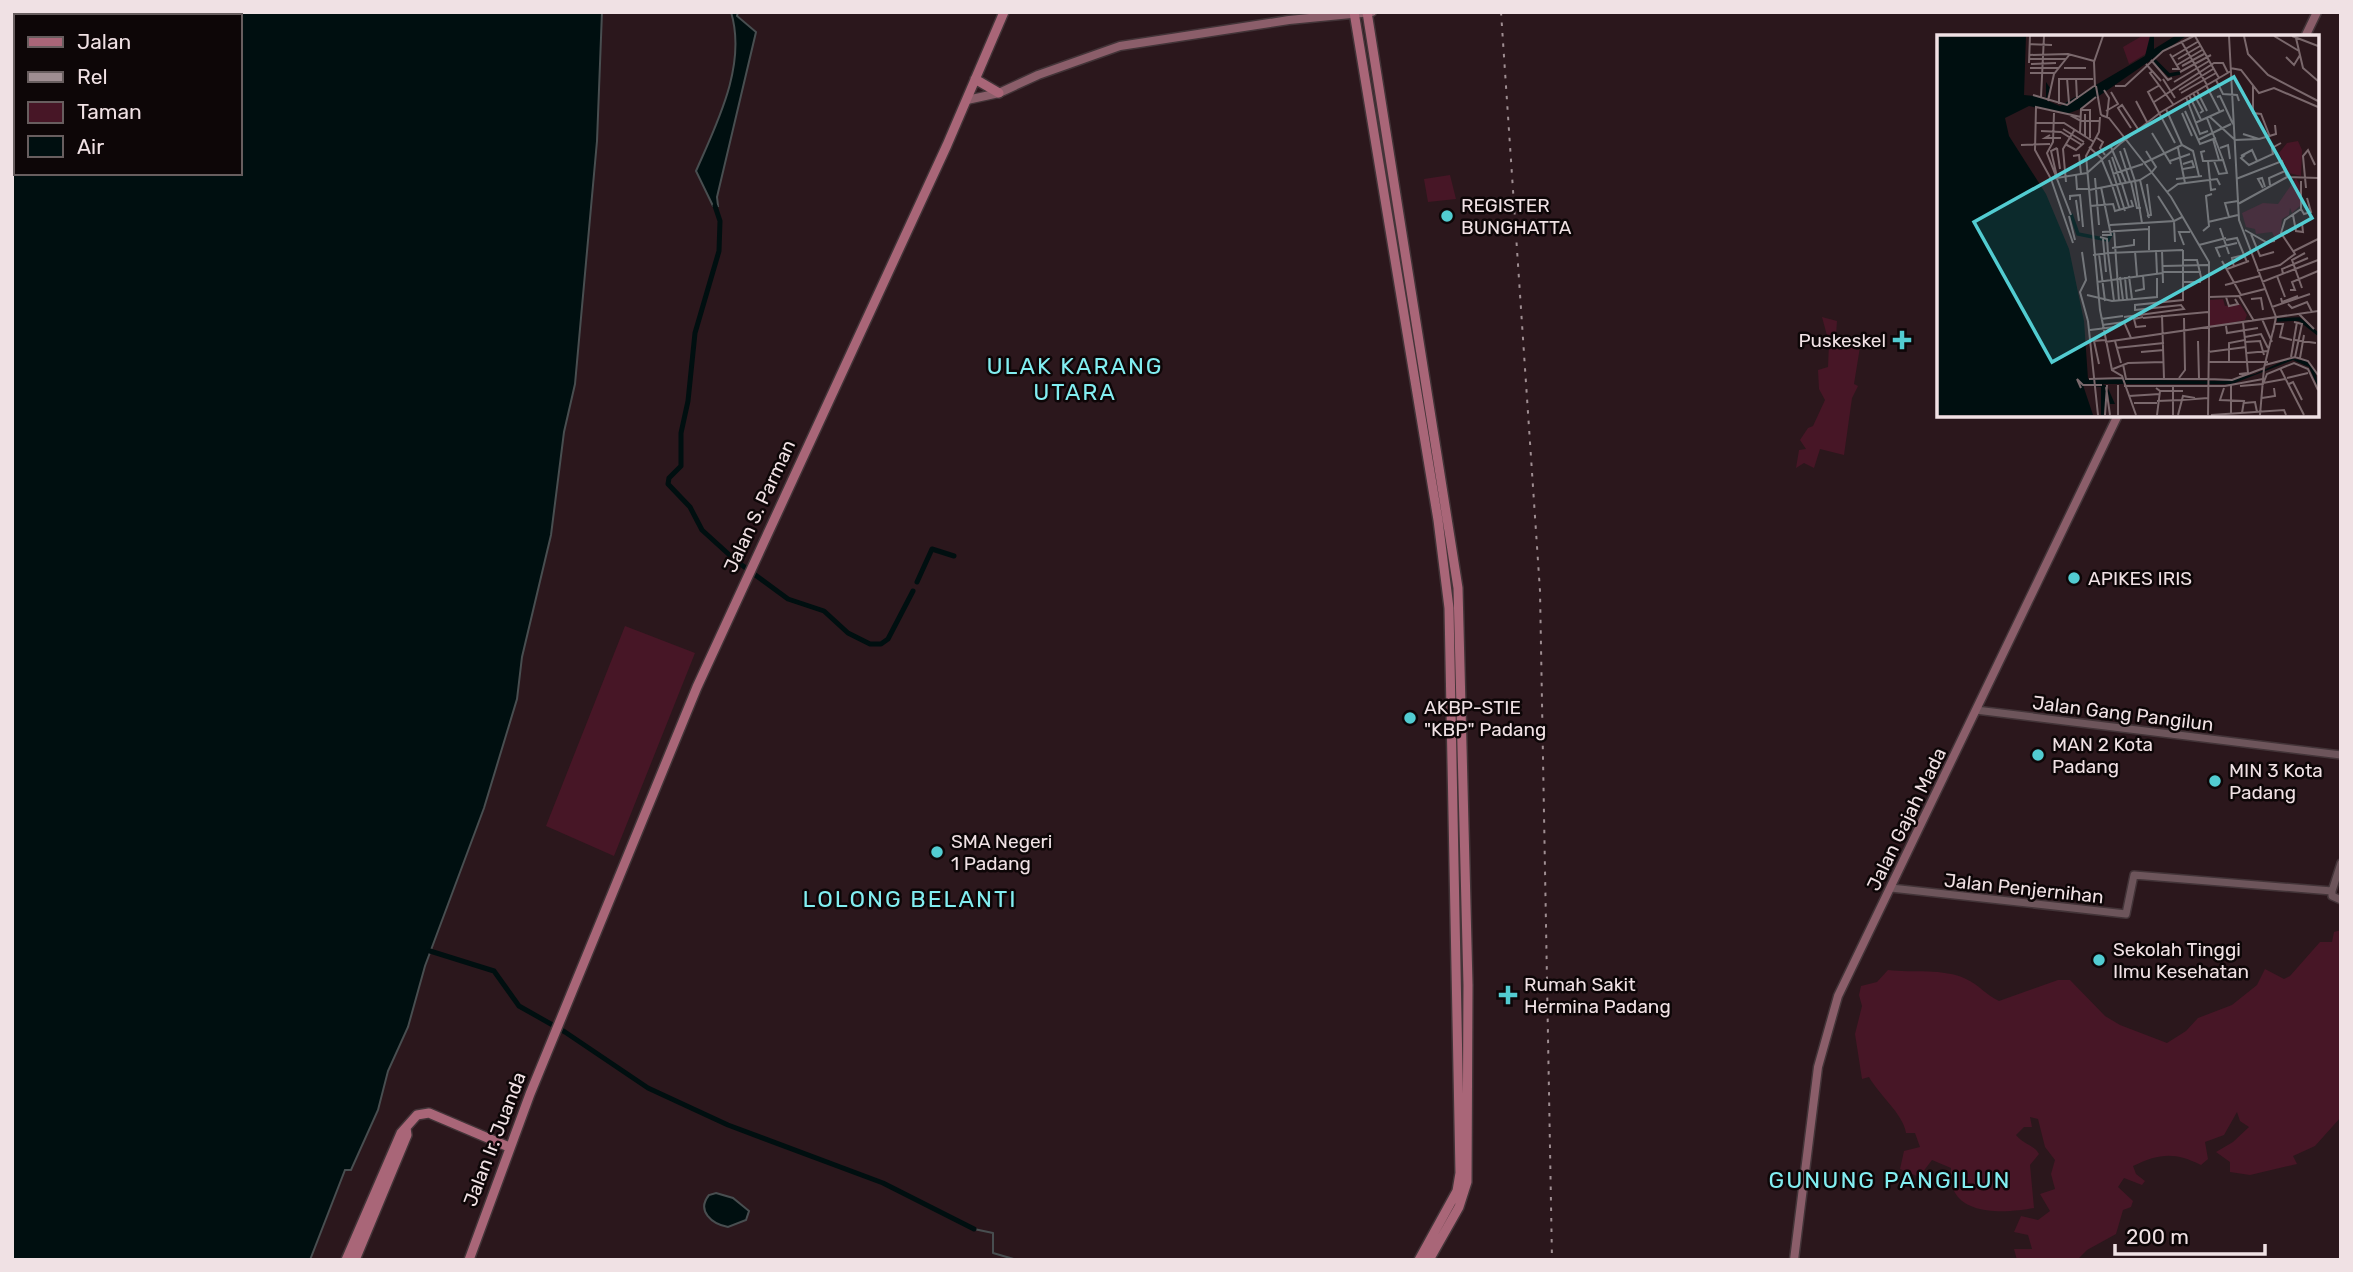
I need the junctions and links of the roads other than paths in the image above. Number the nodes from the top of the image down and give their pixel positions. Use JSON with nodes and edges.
{"nodes":[{"id":1,"x":1004,"y":12,"type":"edge"},
{"id":2,"x":2317,"y":12,"type":"edge"},
{"id":3,"x":1369,"y":13,"type":"edge"},
{"id":4,"x":1322,"y":14,"type":"edge"},
{"id":5,"x":1354,"y":14,"type":"edge"},
{"id":6,"x":2306,"y":35,"type":"edge"},
{"id":7,"x":975,"y":79,"type":"junction"},
{"id":8,"x":999,"y":93,"type":"junction"},
{"id":9,"x":967,"y":100,"type":"junction"},
{"id":10,"x":1424,"y":368,"type":"junction"},
{"id":11,"x":1413,"y":370,"type":"junction"},
{"id":12,"x":2118,"y":416,"type":"edge"},
{"id":13,"x":1976,"y":710,"type":"junction"},
{"id":14,"x":2341,"y":755,"type":"edge"},
{"id":15,"x":1458,"y":844,"type":"junction"},
{"id":16,"x":2341,"y":863,"type":"edge"},
{"id":17,"x":1891,"y":888,"type":"junction"},
{"id":18,"x":2332,"y":891,"type":"junction"},
{"id":19,"x":2341,"y":900,"type":"edge"},
{"id":20,"x":1462,"y":952,"type":"junction"},
{"id":21,"x":558,"y":1026,"type":"joint"},
{"id":22,"x":406,"y":1128,"type":"junction"},
{"id":23,"x":509,"y":1147,"type":"junction"},
{"id":24,"x":346,"y":1260,"type":"edge"},
{"id":25,"x":355,"y":1260,"type":"edge"},
{"id":26,"x":469,"y":1260,"type":"edge"},
{"id":27,"x":1419,"y":1260,"type":"edge"},
{"id":28,"x":1429,"y":1260,"type":"edge"},
{"id":29,"x":1794,"y":1260,"type":"edge"}],
"edges":[{"from":1,"to":7,"type":"main road","name":"Jalan S. Parman"},
{"from":2,"to":6,"type":"main road"},
{"from":3,"to":5,"type":"main road"},
{"from":3,"to":10,"type":"main road"},
{"from":4,"to":5,"type":"main road"},
{"from":4,"to":8,"type":"main road"},
{"from":5,"to":11,"type":"main road"},
{"from":7,"to":8,"type":"main road"},
{"from":7,"to":9,"type":"main road","name":"Jalan S. Parman"},
{"from":8,"to":9,"type":"main road"},
{"from":9,"to":21,"type":"main road","name":"Jalan S. Parman"},
{"from":10,"to":11,"type":"main road"},
{"from":10,"to":15,"type":"main road"},
{"from":11,"to":15,"type":"main road"},
{"from":12,"to":13,"type":"main road","name":"Jalan Gajah Mada"},
{"from":13,"to":14,"type":"street","name":"Jalan Gang Pangilun"},
{"from":13,"to":17,"type":"main road","name":"Jalan Gajah Mada"},
{"from":15,"to":20,"type":"main road"},
{"from":16,"to":18,"type":"street"},
{"from":17,"to":18,"type":"street","name":"Jalan Penjernihan"},
{"from":17,"to":29,"type":"main road","name":"Jalan Gajah Mada"},
{"from":18,"to":19,"type":"street"},
{"from":20,"to":27,"type":"main road"},
{"from":20,"to":28,"type":"main road"},
{"from":21,"to":23,"type":"main road","name":"Jalan Ir. Juanda"},
{"from":22,"to":23,"type":"main road"},
{"from":22,"to":24,"type":"main road"},
{"from":22,"to":25,"type":"main road"},
{"from":23,"to":26,"type":"main road","name":"Jalan Ir. Juanda"}]}
